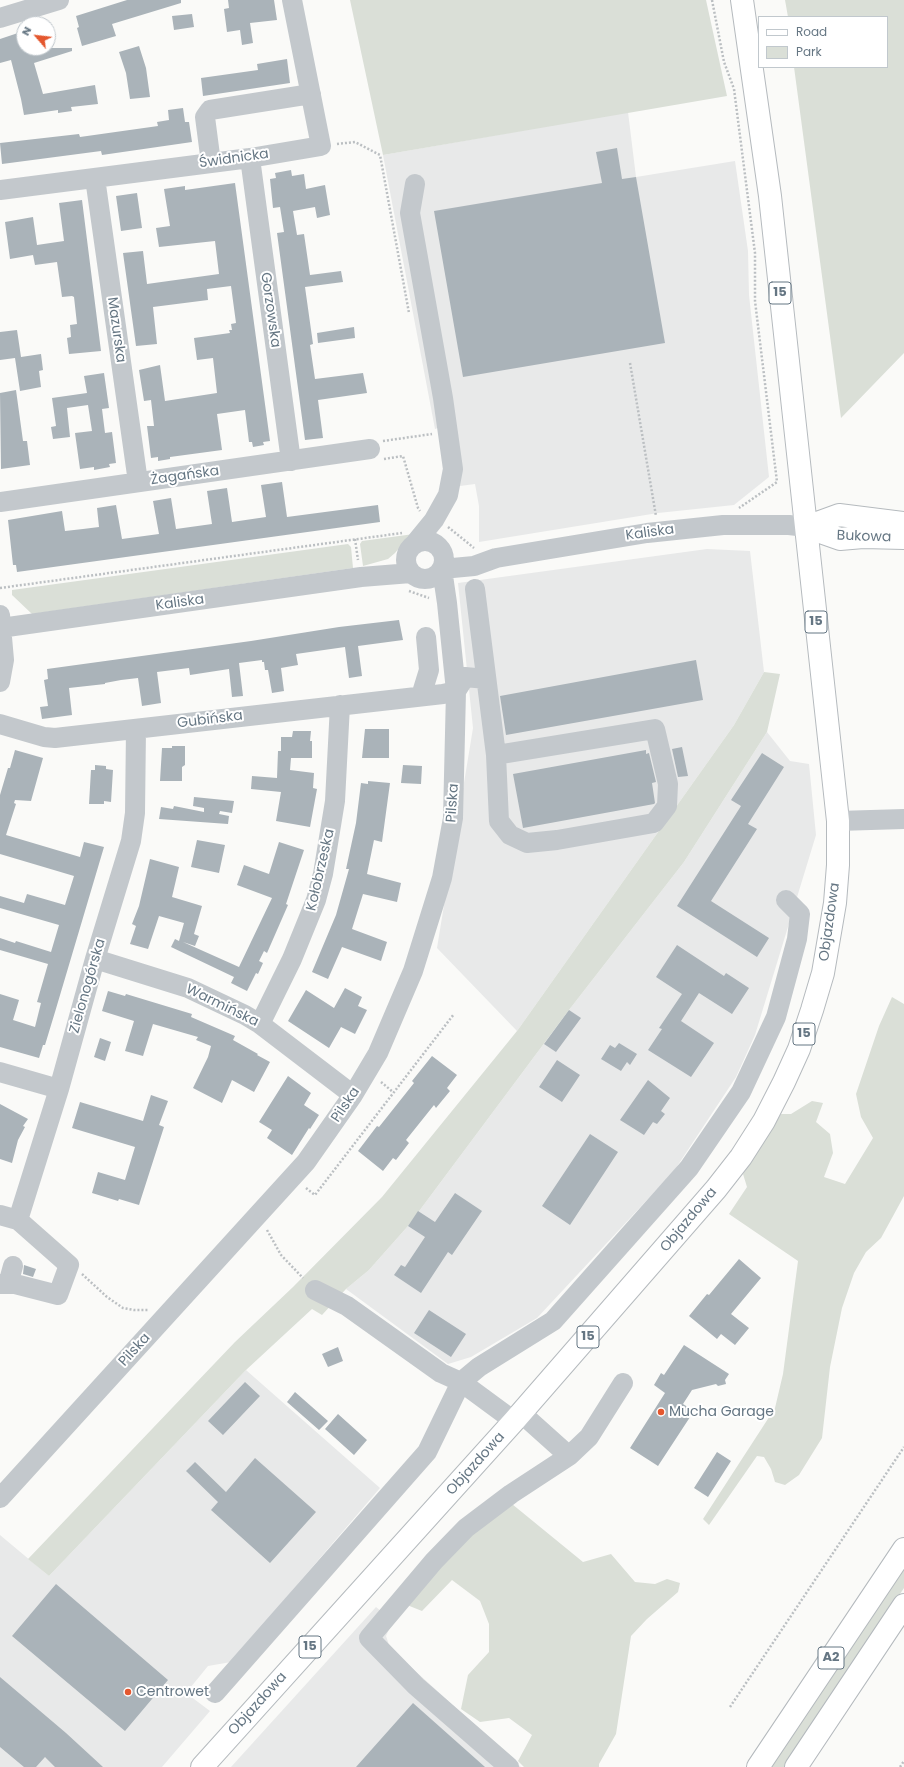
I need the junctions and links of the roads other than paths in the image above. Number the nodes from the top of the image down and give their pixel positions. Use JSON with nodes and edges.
{"nodes":[{"id":1,"x":59,"y":0,"type":"edge"},
{"id":2,"x":292,"y":0,"type":"edge"},
{"id":3,"x":742,"y":0,"type":"edge"},
{"id":4,"x":0,"y":18,"type":"edge"},
{"id":5,"x":311,"y":94,"type":"junction"},
{"id":6,"x":250,"y":158,"type":"junction"},
{"id":7,"x":211,"y":163,"type":"junction"},
{"id":8,"x":95,"y":178,"type":"junction"},
{"id":9,"x":415,"y":184,"type":"dead end"},
{"id":10,"x":0,"y":190,"type":"edge"},
{"id":11,"x":375,"y":454,"type":"road end"},
{"id":12,"x":291,"y":461,"type":"junction"},
{"id":13,"x":138,"y":482,"type":"junction"},
{"id":14,"x":0,"y":502,"type":"edge"},
{"id":15,"x":434,"y":520,"type":"junction"},
{"id":16,"x":904,"y":523,"type":"edge"},
{"id":17,"x":806,"y":527,"type":"junction"},
{"id":18,"x":904,"y":538,"type":"edge"},
{"id":19,"x":411,"y":542,"type":"junction"},
{"id":20,"x":441,"y":555,"type":"junction"},
{"id":21,"x":361,"y":578,"type":"junction"},
{"id":22,"x":411,"y":581,"type":"junction"},
{"id":23,"x":475,"y":588,"type":"dead end"},
{"id":24,"x":440,"y":601,"type":"junction"},
{"id":25,"x":1,"y":623,"type":"edge"},
{"id":26,"x":426,"y":637,"type":"dead end"},
{"id":27,"x":486,"y":679,"type":"junction"},
{"id":28,"x":0,"y":682,"type":"edge"},
{"id":29,"x":456,"y":691,"type":"junction"},
{"id":30,"x":421,"y":696,"type":"junction"},
{"id":31,"x":340,"y":705,"type":"junction"},
{"id":32,"x":0,"y":724,"type":"edge"},
{"id":33,"x":136,"y":729,"type":"junction"},
{"id":34,"x":496,"y":755,"type":"junction"},
{"id":35,"x":904,"y":819,"type":"edge"},
{"id":36,"x":838,"y":821,"type":"junction"},
{"id":37,"x":786,"y":900,"type":"dead end"},
{"id":38,"x":95,"y":959,"type":"junction"},
{"id":39,"x":260,"y":1024,"type":"junction"},
{"id":40,"x":0,"y":1072,"type":"edge"},
{"id":41,"x":59,"y":1089,"type":"junction"},
{"id":42,"x":353,"y":1095,"type":"junction"},
{"id":43,"x":9,"y":1217,"type":"edge"},
{"id":44,"x":7,"y":1278,"type":"edge"},
{"id":45,"x":315,"y":1290,"type":"road end"},
{"id":46,"x":461,"y":1382,"type":"junction"},
{"id":47,"x":623,"y":1383,"type":"dead end"},
{"id":48,"x":518,"y":1417,"type":"junction"},
{"id":49,"x":569,"y":1456,"type":"junction"},
{"id":50,"x":0,"y":1498,"type":"edge"},
{"id":51,"x":904,"y":1549,"type":"edge"},
{"id":52,"x":904,"y":1605,"type":"edge"},
{"id":53,"x":215,"y":1693,"type":"dead end"},
{"id":54,"x":202,"y":1767,"type":"edge"},
{"id":55,"x":509,"y":1767,"type":"edge"},
{"id":56,"x":758,"y":1767,"type":"edge"},
{"id":57,"x":796,"y":1767,"type":"edge"}],
"edges":[{"from":1,"to":4,"type":"street"},
{"from":2,"to":5,"type":"street"},
{"from":3,"to":17,"type":"main road","number":"15"},
{"from":5,"to":6,"type":"street","name":"Świdnicka"},
{"from":5,"to":7,"type":"street"},
{"from":6,"to":7,"type":"street","name":"Świdnicka"},
{"from":6,"to":12,"type":"street","name":"Gorzowska"},
{"from":7,"to":8,"type":"street","name":"Świdnicka"},
{"from":8,"to":10,"type":"street","name":"Świdnicka"},
{"from":8,"to":13,"type":"street","name":"Mazurska"},
{"from":9,"to":15,"type":"street","name":"Kaliska"},
{"from":11,"to":12,"type":"street","name":"Żagańska"},
{"from":12,"to":13,"type":"street","name":"Żagańska"},
{"from":13,"to":14,"type":"street","name":"Żagańska"},
{"from":15,"to":19,"type":"street","name":"Kaliska"},
{"from":15,"to":20,"type":"street","name":"Pilska"},
{"from":16,"to":17,"type":"main road","name":"Bukowa"},
{"from":17,"to":18,"type":"main road","name":"Bukowa"},
{"from":17,"to":20,"type":"street","name":"Kaliska"},
{"from":17,"to":36,"type":"main road","name":"Objazdowa","number":"15"},
{"from":19,"to":20,"type":"street"},
{"from":19,"to":21,"type":"street","name":"Kaliska"},
{"from":19,"to":22,"type":"street"},
{"from":20,"to":22,"type":"street"},
{"from":20,"to":24,"type":"street","name":"Pilska"},
{"from":21,"to":22,"type":"street","name":"Kaliska"},
{"from":21,"to":25,"type":"street","name":"Kaliska"},
{"from":22,"to":24,"type":"street","name":"Pilska"},
{"from":23,"to":27,"type":"street"},
{"from":24,"to":29,"type":"street","name":"Pilska"},
{"from":25,"to":28,"type":"street"},
{"from":26,"to":30,"type":"street"},
{"from":27,"to":29,"type":"street"},
{"from":27,"to":34,"type":"street"},
{"from":29,"to":30,"type":"street","name":"Gubińska"},
{"from":29,"to":42,"type":"street","name":"Pilska"},
{"from":30,"to":31,"type":"street","name":"Gubińska"},
{"from":31,"to":33,"type":"street","name":"Gubińska"},
{"from":31,"to":39,"type":"street","name":"Kołobrzeska"},
{"from":32,"to":33,"type":"street","name":"Gubińska"},
{"from":33,"to":38,"type":"street","name":"Zielonogórska"},
{"from":34,"to":34,"type":"street"},
{"from":35,"to":36,"type":"street"},
{"from":36,"to":48,"type":"main road","name":"Objazdowa","number":"15"},
{"from":37,"to":46,"type":"street"},
{"from":38,"to":39,"type":"street","name":"Warmińska"},
{"from":38,"to":41,"type":"street","name":"Zielonogórska"},
{"from":39,"to":42,"type":"street","name":"Warmińska"},
{"from":40,"to":41,"type":"street"},
{"from":41,"to":43,"type":"street","name":"Zielonogórska"},
{"from":42,"to":50,"type":"street","name":"Pilska"},
{"from":43,"to":44,"type":"street"},
{"from":45,"to":46,"type":"street"},
{"from":46,"to":48,"type":"street"},
{"from":46,"to":53,"type":"street"},
{"from":47,"to":49,"type":"street"},
{"from":48,"to":49,"type":"street"},
{"from":48,"to":54,"type":"main road","name":"Objazdowa","number":"15"},
{"from":49,"to":55,"type":"street"},
{"from":51,"to":56,"type":"main road","number":"A2"},
{"from":52,"to":57,"type":"main road","number":"A2"}]}
